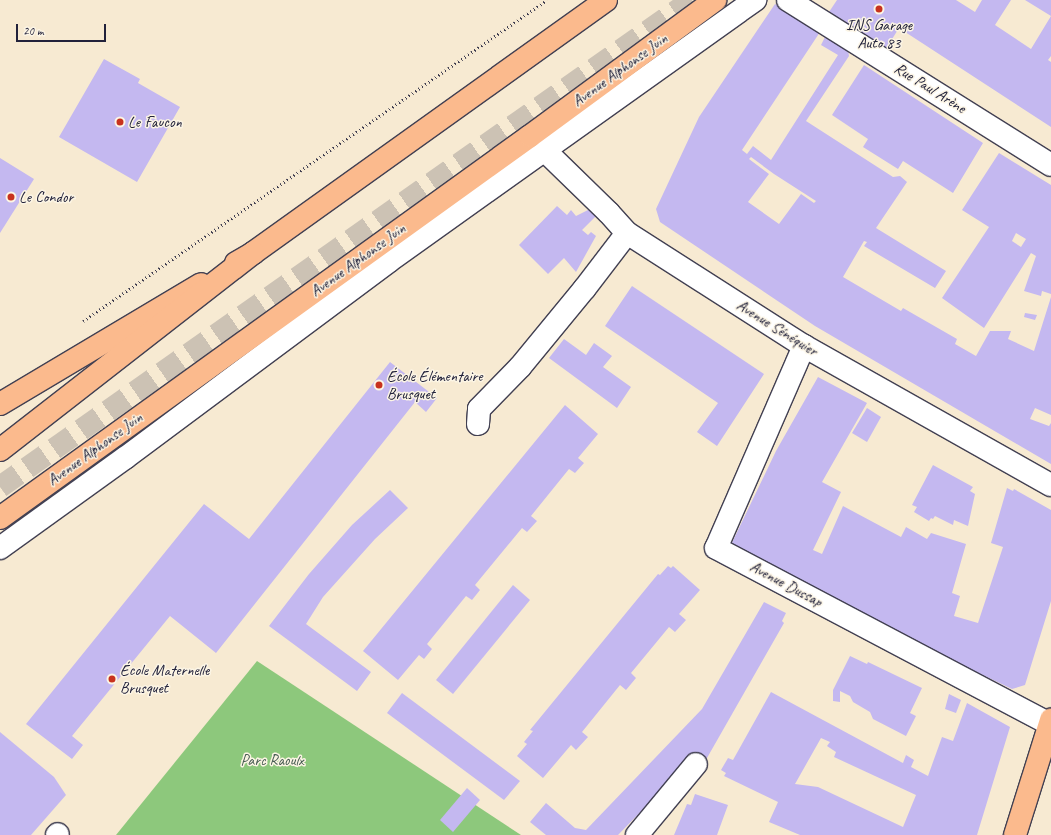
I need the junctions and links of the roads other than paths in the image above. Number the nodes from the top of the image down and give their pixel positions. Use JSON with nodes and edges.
{"nodes":[{"id":1,"x":606,"y":0,"type":"edge"},
{"id":2,"x":715,"y":0,"type":"edge"},
{"id":3,"x":755,"y":0,"type":"edge"},
{"id":4,"x":788,"y":0,"type":"edge"},
{"id":5,"x":537,"y":143,"type":"junction"},
{"id":6,"x":1051,"y":165,"type":"edge"},
{"id":7,"x":626,"y":233,"type":"junction"},
{"id":8,"x":253,"y":253,"type":"junction"},
{"id":9,"x":804,"y":346,"type":"junction"},
{"id":10,"x":0,"y":404,"type":"edge"},
{"id":11,"x":478,"y":424,"type":"dead end"},
{"id":12,"x":0,"y":450,"type":"edge"},
{"id":13,"x":1051,"y":485,"type":"edge"},
{"id":14,"x":0,"y":518,"type":"edge"},
{"id":15,"x":0,"y":548,"type":"edge"},
{"id":16,"x":1050,"y":722,"type":"edge"},
{"id":17,"x":696,"y":764,"type":"dead end"},
{"id":18,"x":638,"y":835,"type":"edge"},
{"id":19,"x":1015,"y":835,"type":"edge"}],
"edges":[{"from":1,"to":8,"type":"main road"},
{"from":2,"to":5,"type":"main road","name":"Avenue Alphonse Juin"},
{"from":3,"to":5,"type":"street"},
{"from":4,"to":6,"type":"street","name":"Rue Paul Arène"},
{"from":5,"to":7,"type":"street","name":"Avenue Sénéquier"},
{"from":5,"to":14,"type":"main road","name":"Avenue Alphonse Juin"},
{"from":5,"to":15,"type":"street"},
{"from":7,"to":9,"type":"street","name":"Avenue Sénéquier"},
{"from":7,"to":11,"type":"street"},
{"from":8,"to":10,"type":"main road"},
{"from":8,"to":12,"type":"main road"},
{"from":9,"to":13,"type":"street","name":"Avenue Sénéquier"},
{"from":9,"to":16,"type":"street","name":"Avenue Dussap"},
{"from":16,"to":19,"type":"main road"},
{"from":17,"to":18,"type":"street"}]}
